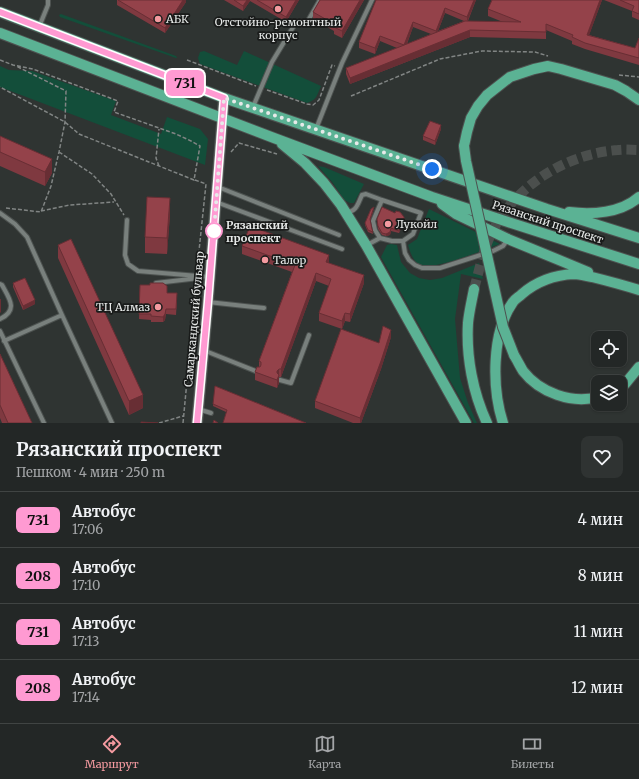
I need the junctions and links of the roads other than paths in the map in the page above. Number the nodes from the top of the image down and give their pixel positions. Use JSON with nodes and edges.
{"nodes":[{"id":1,"x":48,"y":0,"type":"edge"},
{"id":2,"x":320,"y":0,"type":"edge"},
{"id":3,"x":372,"y":0,"type":"edge"},
{"id":4,"x":0,"y":12,"type":"edge"},
{"id":5,"x":309,"y":19,"type":"dead end"},
{"id":6,"x":295,"y":24,"type":"dead end"},
{"id":7,"x":39,"y":28,"type":"junction"},
{"id":8,"x":0,"y":33,"type":"edge"},
{"id":9,"x":224,"y":98,"type":"junction"},
{"id":10,"x":639,"y":100,"type":"edge"},
{"id":11,"x":253,"y":107,"type":"junction"},
{"id":12,"x":222,"y":118,"type":"junction"},
{"id":13,"x":316,"y":129,"type":"junction"},
{"id":14,"x":274,"y":138,"type":"junction"},
{"id":15,"x":217,"y":187,"type":"junction"},
{"id":16,"x":432,"y":197,"type":"junction"},
{"id":17,"x":639,"y":197,"type":"edge"},
{"id":18,"x":382,"y":200,"type":"junction"},
{"id":19,"x":216,"y":202,"type":"junction"},
{"id":20,"x":547,"y":209,"type":"junction"},
{"id":21,"x":345,"y":212,"type":"junction"},
{"id":22,"x":0,"y":213,"type":"edge"},
{"id":23,"x":127,"y":220,"type":"road end"},
{"id":24,"x":339,"y":235,"type":"dead end"},
{"id":25,"x":380,"y":238,"type":"junction"},
{"id":26,"x":639,"y":238,"type":"edge"},
{"id":27,"x":508,"y":239,"type":"junction"},
{"id":28,"x":403,"y":241,"type":"junction"},
{"id":29,"x":366,"y":245,"type":"junction"},
{"id":30,"x":342,"y":249,"type":"dead end"},
{"id":31,"x":639,"y":264,"type":"edge"},
{"id":32,"x":197,"y":277,"type":"junction"},
{"id":33,"x":210,"y":277,"type":"junction"},
{"id":34,"x":611,"y":281,"type":"junction"},
{"id":35,"x":0,"y":284,"type":"edge"},
{"id":36,"x":151,"y":284,"type":"edge"},
{"id":37,"x":474,"y":289,"type":"tunnel mouth"},
{"id":38,"x":639,"y":290,"type":"edge"},
{"id":39,"x":208,"y":302,"type":"junction"},
{"id":40,"x":264,"y":308,"type":"dead end"},
{"id":41,"x":62,"y":315,"type":"junction"},
{"id":42,"x":0,"y":319,"type":"edge"},
{"id":43,"x":0,"y":331,"type":"edge"},
{"id":44,"x":309,"y":335,"type":"dead end"},
{"id":45,"x":4,"y":341,"type":"junction"},
{"id":46,"x":203,"y":350,"type":"junction"},
{"id":47,"x":639,"y":368,"type":"edge"},
{"id":48,"x":258,"y":372,"type":"edge"},
{"id":49,"x":280,"y":380,"type":"edge"},
{"id":50,"x":627,"y":382,"type":"edge"},
{"id":51,"x":591,"y":399,"type":"edge"},
{"id":52,"x":198,"y":409,"type":"junction"},
{"id":53,"x":211,"y":413,"type":"dead end"},
{"id":54,"x":44,"y":423,"type":"edge"},
{"id":55,"x":112,"y":423,"type":"edge"},
{"id":56,"x":196,"y":423,"type":"edge"},
{"id":57,"x":466,"y":423,"type":"edge"},
{"id":58,"x":487,"y":423,"type":"edge"},
{"id":59,"x":503,"y":423,"type":"edge"}],
"edges":[{"from":1,"to":7,"type":"lane"},
{"from":2,"to":5,"type":"lane"},
{"from":3,"to":13,"type":"lane"},
{"from":4,"to":7,"type":"main road","name":"Рязанский проспект"},
{"from":6,"to":11,"type":"lane"},
{"from":7,"to":9,"type":"main road","name":"Рязанский проспект"},
{"from":8,"to":12,"type":"main road","name":"Рязанский проспект"},
{"from":9,"to":11,"type":"main road","name":"Рязанский проспект"},
{"from":9,"to":12,"type":"street","name":"Самаркандский бульвар"},
{"from":10,"to":51,"type":"main road","bridge":true},
{"from":11,"to":13,"type":"main road","name":"Рязанский проспект"},
{"from":12,"to":14,"type":"main road","name":"Рязанский проспект"},
{"from":12,"to":15,"type":"street","name":"Самаркандский бульвар"},
{"from":13,"to":20,"type":"main road","name":"Рязанский проспект"},
{"from":14,"to":16,"type":"main road","name":"Рязанский проспект"},
{"from":14,"to":21,"type":"main road"},
{"from":15,"to":19,"type":"street","name":"Самаркандский бульвар"},
{"from":15,"to":24,"type":"lane"},
{"from":16,"to":27,"type":"main road"},
{"from":16,"to":31,"type":"main road","name":"Рязанский проспект"},
{"from":17,"to":20,"type":"main road"},
{"from":18,"to":21,"type":"lane"},
{"from":18,"to":25,"type":"lane"},
{"from":18,"to":28,"type":"lane"},
{"from":19,"to":30,"type":"lane"},
{"from":19,"to":33,"type":"street","name":"Самаркандский бульвар"},
{"from":20,"to":26,"type":"main road","name":"Рязанский проспект"},
{"from":21,"to":29,"type":"main road"},
{"from":22,"to":41,"type":"lane"},
{"from":23,"to":32,"type":"lane"},
{"from":25,"to":28,"type":"lane"},
{"from":25,"to":29,"type":"lane"},
{"from":27,"to":28,"type":"lane"},
{"from":27,"to":34,"type":"main road"},
{"from":29,"to":57,"type":"main road"},
{"from":32,"to":33,"type":"lane"},
{"from":32,"to":36,"type":"lane"},
{"from":33,"to":39,"type":"street","name":"Самаркандский бульвар"},
{"from":34,"to":38,"type":"main road"},
{"from":34,"to":59,"type":"main road"},
{"from":35,"to":42,"type":"lane"},
{"from":37,"to":58,"type":"main road"},
{"from":39,"to":40,"type":"lane"},
{"from":39,"to":46,"type":"street","name":"Самаркандский бульвар"},
{"from":41,"to":45,"type":"lane"},
{"from":41,"to":55,"type":"lane"},
{"from":43,"to":45,"type":"lane"},
{"from":44,"to":49,"type":"lane"},
{"from":45,"to":54,"type":"lane"},
{"from":46,"to":48,"type":"lane"},
{"from":46,"to":52,"type":"street","name":"Самаркандский бульвар"},
{"from":47,"to":50,"type":"main road"},
{"from":52,"to":53,"type":"lane"},
{"from":52,"to":56,"type":"street","name":"Самаркандский бульвар"}]}
